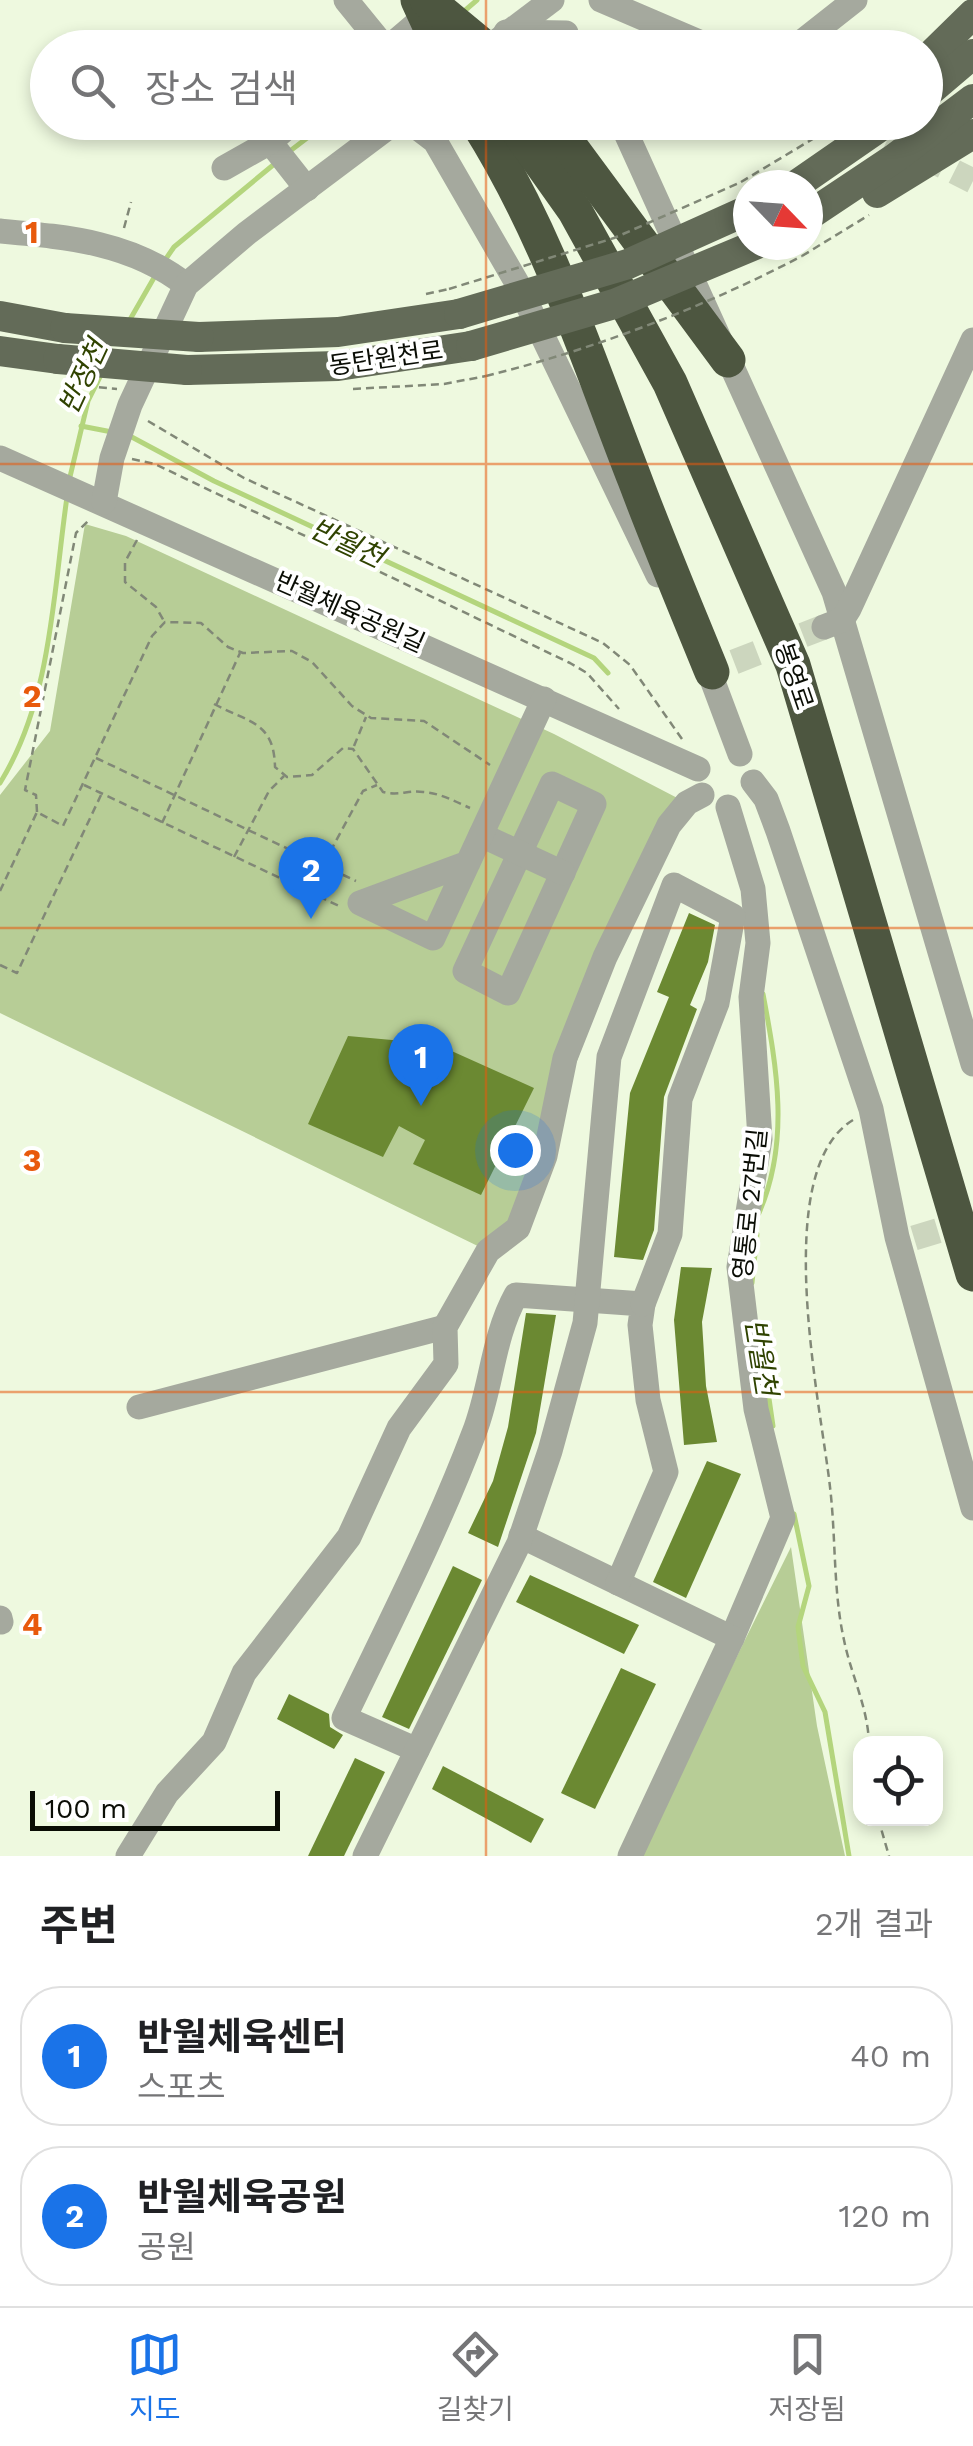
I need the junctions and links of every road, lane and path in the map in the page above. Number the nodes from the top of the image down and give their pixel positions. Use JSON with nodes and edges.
{"nodes":[{"id":1,"x":346,"y":0,"type":"edge"},
{"id":2,"x":422,"y":0,"type":"edge"},
{"id":3,"x":443,"y":0,"type":"edge"},
{"id":4,"x":601,"y":0,"type":"edge"},
{"id":5,"x":856,"y":0,"type":"edge"},
{"id":6,"x":551,"y":1,"type":"edge"},
{"id":7,"x":973,"y":14,"type":"edge"},
{"id":8,"x":372,"y":30,"type":"edge"},
{"id":9,"x":408,"y":30,"type":"edge"},
{"id":10,"x":433,"y":30,"type":"edge"},
{"id":11,"x":443,"y":30,"type":"edge"},
{"id":12,"x":473,"y":30,"type":"edge"},
{"id":13,"x":510,"y":30,"type":"edge"},
{"id":14,"x":567,"y":30,"type":"edge"},
{"id":15,"x":672,"y":30,"type":"edge"},
{"id":16,"x":817,"y":30,"type":"edge"},
{"id":17,"x":943,"y":43,"type":"edge"},
{"id":18,"x":973,"y":54,"type":"edge"},
{"id":19,"x":943,"y":80,"type":"edge"},
{"id":20,"x":973,"y":99,"type":"edge"},
{"id":21,"x":943,"y":120,"type":"edge"},
{"id":22,"x":973,"y":134,"type":"edge"},
{"id":23,"x":277,"y":140,"type":"edge"},
{"id":24,"x":367,"y":140,"type":"edge"},
{"id":25,"x":438,"y":140,"type":"edge"},
{"id":26,"x":489,"y":140,"type":"edge"},
{"id":27,"x":525,"y":140,"type":"edge"},
{"id":28,"x":565,"y":140,"type":"edge"},
{"id":29,"x":630,"y":140,"type":"edge"},
{"id":30,"x":818,"y":140,"type":"edge"},
{"id":31,"x":830,"y":140,"type":"edge"},
{"id":32,"x":860,"y":140,"type":"edge"},
{"id":33,"x":915,"y":140,"type":"edge"},
{"id":34,"x":273,"y":145,"type":"junction"},
{"id":35,"x":224,"y":168,"type":"dead end"},
{"id":36,"x":779,"y":170,"type":"edge"},
{"id":37,"x":808,"y":170,"type":"edge"},
{"id":38,"x":817,"y":170,"type":"edge"},
{"id":39,"x":303,"y":182,"type":"junction"},
{"id":40,"x":733,"y":200,"type":"edge"},
{"id":41,"x":131,"y":202,"type":"dead end"},
{"id":42,"x":733,"y":203,"type":"edge"},
{"id":43,"x":823,"y":205,"type":"edge"},
{"id":44,"x":823,"y":210,"type":"edge"},
{"id":45,"x":0,"y":231,"type":"edge"},
{"id":46,"x":132,"y":254,"type":"junction"},
{"id":47,"x":733,"y":254,"type":"edge"},
{"id":48,"x":794,"y":260,"type":"edge"},
{"id":49,"x":182,"y":282,"type":"junction"},
{"id":50,"x":454,"y":301,"type":"junction"},
{"id":51,"x":0,"y":316,"type":"edge"},
{"id":52,"x":973,"y":340,"type":"edge"},
{"id":53,"x":0,"y":350,"type":"edge"},
{"id":54,"x":728,"y":360,"type":"junction"},
{"id":55,"x":486,"y":376,"type":"dead end"},
{"id":56,"x":129,"y":410,"type":"junction"},
{"id":57,"x":113,"y":454,"type":"junction"},
{"id":58,"x":0,"y":458,"type":"edge"},
{"id":59,"x":99,"y":500,"type":"junction"},
{"id":60,"x":147,"y":521,"type":"junction"},
{"id":61,"x":164,"y":622,"type":"junction"},
{"id":62,"x":833,"y":624,"type":"junction"},
{"id":63,"x":240,"y":652,"type":"junction"},
{"id":64,"x":723,"y":667,"type":"junction"},
{"id":65,"x":544,"y":699,"type":"junction"},
{"id":66,"x":214,"y":704,"type":"junction"},
{"id":67,"x":623,"y":714,"type":"dead end"},
{"id":68,"x":366,"y":715,"type":"junction"},
{"id":69,"x":686,"y":744,"type":"dead end"},
{"id":70,"x":353,"y":749,"type":"junction"},
{"id":71,"x":740,"y":754,"type":"junction"},
{"id":72,"x":95,"y":758,"type":"junction"},
{"id":73,"x":698,"y":769,"type":"junction"},
{"id":74,"x":285,"y":775,"type":"junction"},
{"id":75,"x":508,"y":776,"type":"junction"},
{"id":76,"x":753,"y":782,"type":"junction"},
{"id":77,"x":82,"y":784,"type":"junction"},
{"id":78,"x":378,"y":785,"type":"junction"},
{"id":79,"x":102,"y":794,"type":"junction"},
{"id":80,"x":174,"y":795,"type":"junction"},
{"id":81,"x":702,"y":795,"type":"junction"},
{"id":82,"x":728,"y":806,"type":"junction"},
{"id":83,"x":37,"y":812,"type":"junction"},
{"id":84,"x":162,"y":823,"type":"junction"},
{"id":85,"x":485,"y":826,"type":"junction"},
{"id":86,"x":246,"y":829,"type":"junction"},
{"id":87,"x":519,"y":853,"type":"junction"},
{"id":88,"x":234,"y":857,"type":"junction"},
{"id":89,"x":468,"y":863,"type":"junction"},
{"id":90,"x":323,"y":866,"type":"junction"},
{"id":91,"x":563,"y":874,"type":"junction"},
{"id":92,"x":0,"y":891,"type":"edge"},
{"id":93,"x":372,"y":899,"type":"junction"},
{"id":94,"x":0,"y":965,"type":"edge"},
{"id":95,"x":973,"y":1064,"type":"edge"},
{"id":96,"x":872,"y":1109,"type":"junction"},
{"id":97,"x":973,"y":1274,"type":"edge"},
{"id":98,"x":588,"y":1298,"type":"junction"},
{"id":99,"x":643,"y":1304,"type":"junction"},
{"id":100,"x":445,"y":1327,"type":"junction"},
{"id":101,"x":138,"y":1407,"type":"dead end"},
{"id":102,"x":973,"y":1508,"type":"edge"},
{"id":103,"x":521,"y":1536,"type":"junction"},
{"id":104,"x":618,"y":1582,"type":"junction"},
{"id":105,"x":727,"y":1648,"type":"junction"},
{"id":106,"x":869,"y":1736,"type":"edge"},
{"id":107,"x":417,"y":1750,"type":"junction"},
{"id":108,"x":880,"y":1826,"type":"edge"},
{"id":109,"x":128,"y":1856,"type":"edge"},
{"id":110,"x":366,"y":1856,"type":"edge"},
{"id":111,"x":630,"y":1856,"type":"edge"},
{"id":112,"x":889,"y":1856,"type":"edge"}],
"edges":[{"from":1,"to":8,"type":"street"},
{"from":2,"to":10,"type":"highway","bridge":true},
{"from":2,"to":11,"type":"highway"},
{"from":2,"to":12,"type":"highway","bridge":true},
{"from":3,"to":9,"type":"street"},
{"from":4,"to":15,"type":"street"},
{"from":5,"to":16,"type":"street"},
{"from":6,"to":13,"type":"street"},
{"from":6,"to":14,"type":"street"},
{"from":7,"to":17,"type":"main road"},
{"from":18,"to":19,"type":"main road"},
{"from":20,"to":21,"type":"main road"},
{"from":22,"to":44,"type":"main road"},
{"from":23,"to":34,"type":"street"},
{"from":24,"to":39,"type":"street"},
{"from":25,"to":64,"type":"street"},
{"from":26,"to":64,"type":"highway"},
{"from":27,"to":97,"type":"highway","name":"봉영로"},
{"from":28,"to":54,"type":"highway"},
{"from":29,"to":54,"type":"street"},
{"from":30,"to":36,"type":"path"},
{"from":31,"to":37,"type":"main road"},
{"from":32,"to":38,"type":"main road"},
{"from":33,"to":43,"type":"main road"},
{"from":34,"to":35,"type":"street"},
{"from":34,"to":39,"type":"street"},
{"from":39,"to":49,"type":"street"},
{"from":40,"to":50,"type":"path","bridge":true},
{"from":41,"to":46,"type":"path"},
{"from":42,"to":50,"type":"main road","name":"동탄원천로","bridge":true},
{"from":45,"to":46,"type":"street"},
{"from":46,"to":49,"type":"street"},
{"from":47,"to":53,"type":"main road","name":"동탄원천로","bridge":true},
{"from":48,"to":55,"type":"path","bridge":true},
{"from":49,"to":56,"type":"street"},
{"from":50,"to":51,"type":"main road","name":"동탄원천로","bridge":true},
{"from":52,"to":62,"type":"street"},
{"from":54,"to":62,"type":"street"},
{"from":56,"to":57,"type":"street"},
{"from":56,"to":69,"type":"path"},
{"from":57,"to":59,"type":"street"},
{"from":57,"to":67,"type":"path"},
{"from":58,"to":59,"type":"street","name":"반월체육공원길"},
{"from":59,"to":60,"type":"street","name":"반월체육공원길"},
{"from":59,"to":83,"type":"path"},
{"from":60,"to":61,"type":"path"},
{"from":60,"to":65,"type":"street","name":"반월체육공원길"},
{"from":61,"to":63,"type":"path"},
{"from":61,"to":72,"type":"path"},
{"from":62,"to":95,"type":"street"},
{"from":63,"to":66,"type":"path"},
{"from":63,"to":68,"type":"path"},
{"from":64,"to":71,"type":"street"},
{"from":65,"to":73,"type":"street","name":"반월체육공원길"},
{"from":65,"to":75,"type":"street"},
{"from":66,"to":74,"type":"path"},
{"from":66,"to":80,"type":"path"},
{"from":68,"to":70,"type":"path"},
{"from":68,"to":75,"type":"path"},
{"from":70,"to":74,"type":"path"},
{"from":70,"to":78,"type":"path"},
{"from":71,"to":73,"type":"street"},
{"from":71,"to":76,"type":"street"},
{"from":72,"to":77,"type":"path"},
{"from":72,"to":80,"type":"path"},
{"from":73,"to":81,"type":"street"},
{"from":74,"to":86,"type":"path"},
{"from":75,"to":85,"type":"street"},
{"from":76,"to":82,"type":"street"},
{"from":76,"to":96,"type":"street"},
{"from":77,"to":79,"type":"path"},
{"from":77,"to":83,"type":"path"},
{"from":78,"to":85,"type":"path"},
{"from":78,"to":90,"type":"path"},
{"from":79,"to":84,"type":"path"},
{"from":79,"to":94,"type":"path"},
{"from":80,"to":84,"type":"path"},
{"from":80,"to":86,"type":"path"},
{"from":81,"to":82,"type":"street"},
{"from":81,"to":100,"type":"street"},
{"from":82,"to":105,"type":"street","name":"영통로 27번길"},
{"from":83,"to":92,"type":"path"},
{"from":84,"to":88,"type":"path"},
{"from":85,"to":87,"type":"street"},
{"from":85,"to":89,"type":"street"},
{"from":86,"to":88,"type":"path"},
{"from":86,"to":90,"type":"path"},
{"from":87,"to":91,"type":"street"},
{"from":87,"to":91,"type":"street"},
{"from":87,"to":91,"type":"street"},
{"from":88,"to":93,"type":"path"},
{"from":89,"to":93,"type":"street"},
{"from":89,"to":93,"type":"street"},
{"from":90,"to":93,"type":"path"},
{"from":96,"to":102,"type":"street"},
{"from":96,"to":106,"type":"path"},
{"from":98,"to":99,"type":"street"},
{"from":98,"to":99,"type":"street"},
{"from":98,"to":103,"type":"street"},
{"from":98,"to":107,"type":"street"},
{"from":99,"to":104,"type":"street"},
{"from":100,"to":101,"type":"street"},
{"from":100,"to":109,"type":"street"},
{"from":103,"to":104,"type":"street"},
{"from":103,"to":107,"type":"street"},
{"from":104,"to":105,"type":"street"},
{"from":105,"to":111,"type":"street","name":"영통로 27번길"},
{"from":107,"to":110,"type":"street"},
{"from":108,"to":112,"type":"path"}]}
